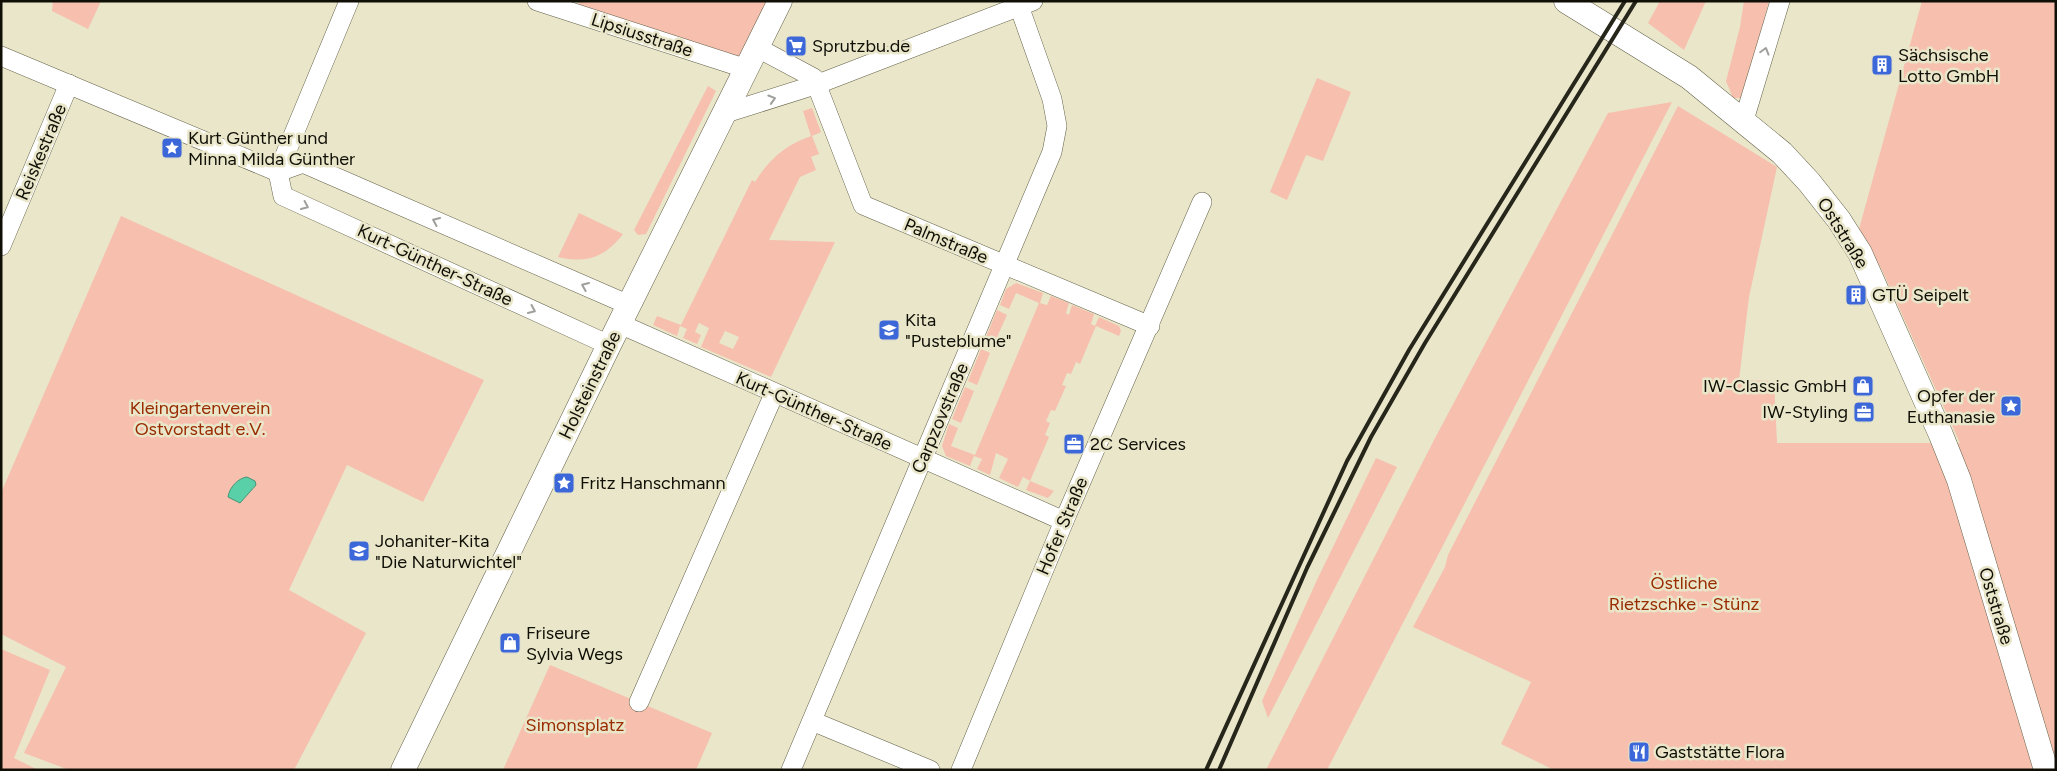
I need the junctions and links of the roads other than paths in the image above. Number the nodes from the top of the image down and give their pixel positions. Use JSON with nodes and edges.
{"nodes":[{"id":1,"x":348,"y":1,"type":"edge"},
{"id":2,"x":537,"y":1,"type":"edge"},
{"id":3,"x":780,"y":1,"type":"edge"},
{"id":4,"x":1566,"y":1,"type":"edge"},
{"id":5,"x":1780,"y":1,"type":"edge"},
{"id":6,"x":1026,"y":4,"type":"edge"},
{"id":7,"x":758,"y":48,"type":"junction"},
{"id":8,"x":1,"y":56,"type":"edge"},
{"id":9,"x":747,"y":69,"type":"junction"},
{"id":10,"x":69,"y":84,"type":"junction"},
{"id":11,"x":818,"y":84,"type":"junction"},
{"id":12,"x":726,"y":113,"type":"junction"},
{"id":13,"x":1744,"y":120,"type":"junction"},
{"id":14,"x":278,"y":172,"type":"junction"},
{"id":15,"x":1202,"y":202,"type":"dead end"},
{"id":16,"x":1,"y":246,"type":"edge"},
{"id":17,"x":1005,"y":266,"type":"junction"},
{"id":18,"x":624,"y":315,"type":"junction"},
{"id":19,"x":1150,"y":326,"type":"junction"},
{"id":20,"x":610,"y":345,"type":"junction"},
{"id":21,"x":774,"y":394,"type":"junction"},
{"id":22,"x":923,"y":458,"type":"junction"},
{"id":23,"x":1064,"y":521,"type":"junction"},
{"id":24,"x":639,"y":702,"type":"dead end"},
{"id":25,"x":812,"y":721,"type":"junction"},
{"id":26,"x":403,"y":770,"type":"edge"},
{"id":27,"x":791,"y":770,"type":"edge"},
{"id":28,"x":930,"y":770,"type":"edge"},
{"id":29,"x":960,"y":770,"type":"edge"},
{"id":30,"x":2046,"y":770,"type":"edge"}],
"edges":[{"from":1,"to":14,"type":"street"},
{"from":2,"to":9,"type":"street","name":"Lipsiusstraße"},
{"from":3,"to":7,"type":"street","name":"Holsteinstraße"},
{"from":4,"to":13,"type":"street","name":"Oststraße"},
{"from":13,"to":5,"type":"street","one_way":true},
{"from":6,"to":11,"type":"street"},
{"from":6,"to":17,"type":"street","name":"Carpzovstraße"},
{"from":7,"to":9,"type":"street","name":"Holsteinstraße"},
{"from":7,"to":11,"type":"street"},
{"from":8,"to":10,"type":"street"},
{"from":9,"to":12,"type":"street","name":"Holsteinstraße"},
{"from":10,"to":14,"type":"street"},
{"from":10,"to":16,"type":"street","name":"Reiskestraße"},
{"from":12,"to":11,"type":"street","one_way":true},
{"from":11,"to":17,"type":"street","name":"Palmstraße"},
{"from":12,"to":18,"type":"street","name":"Holsteinstraße"},
{"from":13,"to":30,"type":"street","name":"Oststraße"},
{"from":18,"to":14,"type":"street","name":"Kurt-Günther-Straße","one_way":true},
{"from":14,"to":20,"type":"street","name":"Kurt-Günther-Straße","one_way":true},
{"from":15,"to":19,"type":"street","name":"Hofer Straße"},
{"from":17,"to":19,"type":"street","name":"Palmstraße"},
{"from":17,"to":22,"type":"street","name":"Carpzovstraße"},
{"from":18,"to":20,"type":"street","name":"Holsteinstraße"},
{"from":18,"to":21,"type":"street","name":"Kurt-Günther-Straße"},
{"from":19,"to":23,"type":"street","name":"Hofer Straße"},
{"from":20,"to":26,"type":"street","name":"Holsteinstraße"},
{"from":21,"to":22,"type":"street","name":"Kurt-Günther-Straße"},
{"from":21,"to":24,"type":"street"},
{"from":22,"to":23,"type":"street","name":"Kurt-Günther-Straße"},
{"from":22,"to":25,"type":"street","name":"Carpzovstraße"},
{"from":23,"to":29,"type":"street","name":"Hofer Straße"},
{"from":25,"to":27,"type":"street","name":"Carpzovstraße"},
{"from":25,"to":28,"type":"street"}]}
